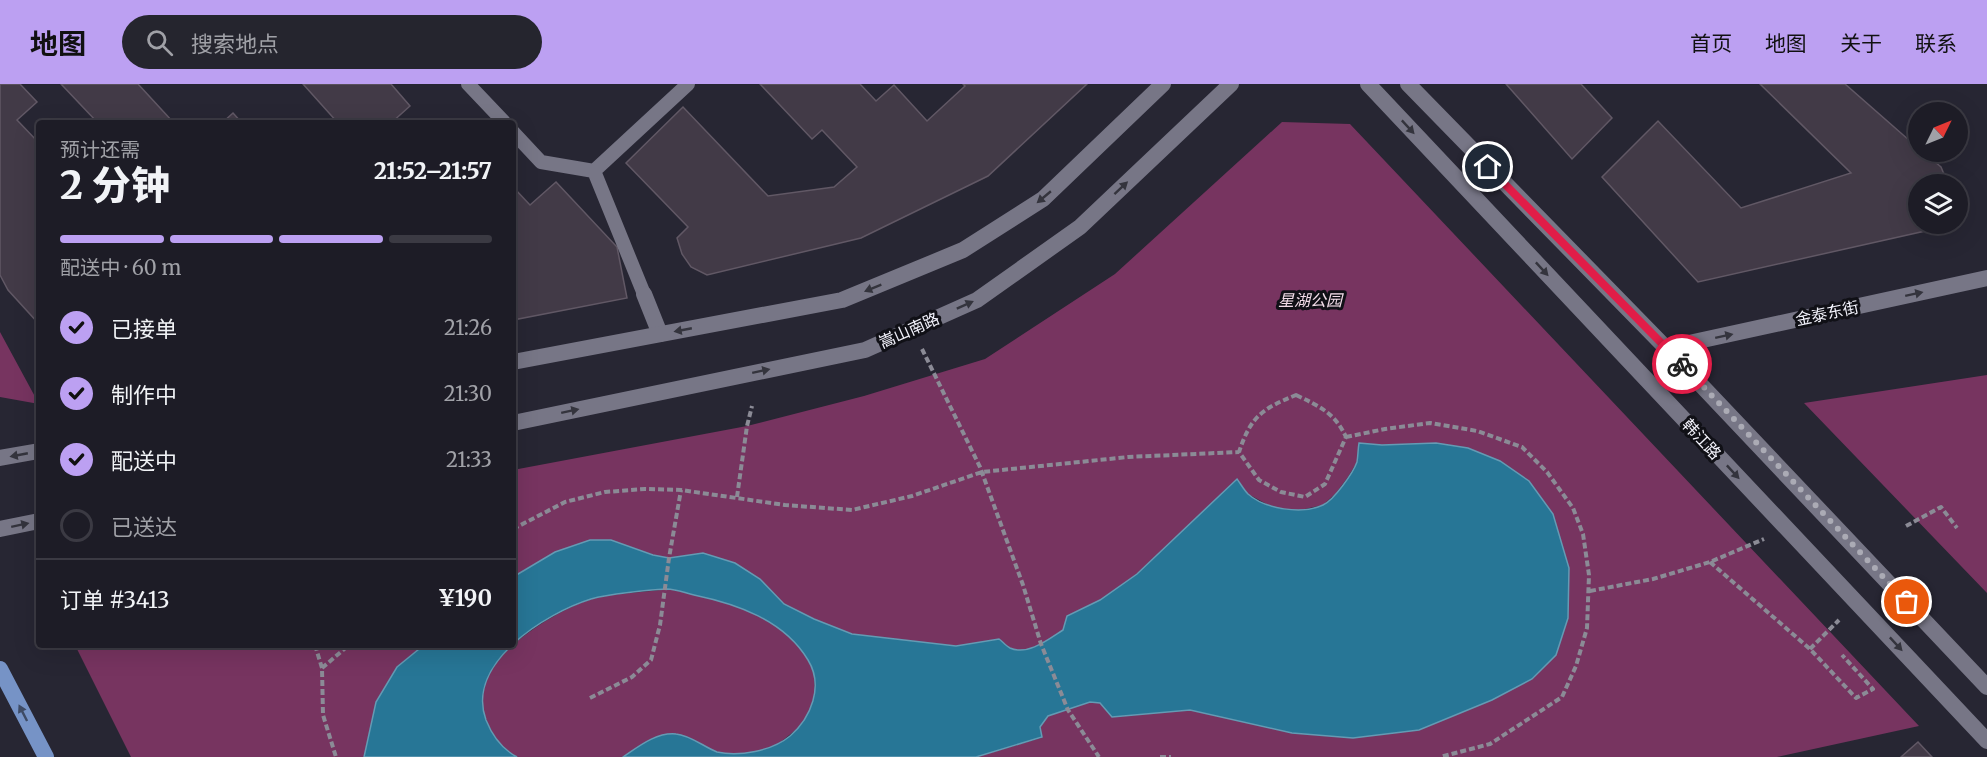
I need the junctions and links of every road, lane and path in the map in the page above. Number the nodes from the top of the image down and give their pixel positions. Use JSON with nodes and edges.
{"nodes":[{"id":1,"x":468,"y":84,"type":"edge"},
{"id":2,"x":688,"y":84,"type":"edge"},
{"id":3,"x":1163,"y":84,"type":"edge"},
{"id":4,"x":1231,"y":84,"type":"edge"},
{"id":5,"x":1368,"y":84,"type":"edge"},
{"id":6,"x":1408,"y":84,"type":"edge"},
{"id":7,"x":502,"y":120,"type":"edge"},
{"id":8,"x":516,"y":135,"type":"edge"},
{"id":9,"x":594,"y":171,"type":"junction"},
{"id":10,"x":1987,"y":278,"type":"edge"},
{"id":11,"x":644,"y":294,"type":"joint"},
{"id":12,"x":915,"y":328,"type":"junction"},
{"id":13,"x":660,"y":334,"type":"junction"},
{"id":14,"x":1666,"y":348,"type":"junction"},
{"id":15,"x":516,"y":361,"type":"edge"},
{"id":16,"x":752,"y":406,"type":"dead end"},
{"id":17,"x":516,"y":422,"type":"edge"},
{"id":18,"x":1346,"y":437,"type":"junction"},
{"id":19,"x":36,"y":452,"type":"edge"},
{"id":20,"x":1239,"y":452,"type":"junction"},
{"id":21,"x":0,"y":458,"type":"edge"},
{"id":22,"x":982,"y":472,"type":"junction"},
{"id":23,"x":681,"y":490,"type":"junction"},
{"id":24,"x":737,"y":497,"type":"junction"},
{"id":25,"x":36,"y":522,"type":"edge"},
{"id":26,"x":1906,"y":526,"type":"dead end"},
{"id":27,"x":516,"y":527,"type":"edge"},
{"id":28,"x":1957,"y":528,"type":"dead end"},
{"id":29,"x":0,"y":529,"type":"edge"},
{"id":30,"x":1764,"y":538,"type":"dead end"},
{"id":31,"x":1710,"y":562,"type":"junction"},
{"id":32,"x":1590,"y":591,"type":"junction"},
{"id":33,"x":1839,"y":620,"type":"dead end"},
{"id":34,"x":316,"y":648,"type":"edge"},
{"id":35,"x":345,"y":648,"type":"edge"},
{"id":36,"x":1810,"y":649,"type":"junction"},
{"id":37,"x":1842,"y":655,"type":"dead end"},
{"id":38,"x":322,"y":668,"type":"junction"},
{"id":39,"x":0,"y":669,"type":"edge"},
{"id":40,"x":1987,"y":687,"type":"edge"},
{"id":41,"x":590,"y":698,"type":"dead end"},
{"id":42,"x":1987,"y":741,"type":"edge"},
{"id":43,"x":46,"y":757,"type":"edge"},
{"id":44,"x":336,"y":757,"type":"edge"},
{"id":45,"x":1099,"y":757,"type":"edge"},
{"id":46,"x":1160,"y":757,"type":"edge"},
{"id":47,"x":1171,"y":757,"type":"edge"},
{"id":48,"x":1440,"y":757,"type":"edge"}],
"edges":[{"from":1,"to":7,"type":"lane"},
{"from":2,"to":9,"type":"lane"},
{"from":3,"to":13,"type":"street","one_way":true},
{"from":12,"to":4,"type":"street","name":"嵩山南路","one_way":true},
{"from":5,"to":42,"type":"street","name":"韩江路","one_way":true},
{"from":6,"to":14,"type":"street"},
{"from":8,"to":9,"type":"lane"},
{"from":9,"to":11,"type":"lane"},
{"from":14,"to":10,"type":"street","name":"金泰东街","one_way":true},
{"from":11,"to":13,"type":"street"},
{"from":17,"to":12,"type":"street","name":"嵩山南路","one_way":true},
{"from":12,"to":22,"type":"path"},
{"from":13,"to":15,"type":"street"},
{"from":14,"to":40,"type":"street"},
{"from":16,"to":24,"type":"path"},
{"from":18,"to":20,"type":"path"},
{"from":18,"to":20,"type":"path"},
{"from":18,"to":32,"type":"path"},
{"from":19,"to":21,"type":"street","one_way":true},
{"from":20,"to":22,"type":"path"},
{"from":22,"to":24,"type":"path"},
{"from":22,"to":45,"type":"path"},
{"from":23,"to":24,"type":"path"},
{"from":23,"to":27,"type":"path"},
{"from":23,"to":41,"type":"path"},
{"from":29,"to":25,"type":"street","one_way":true},
{"from":26,"to":28,"type":"path"},
{"from":30,"to":31,"type":"path"},
{"from":31,"to":32,"type":"path"},
{"from":31,"to":36,"type":"path"},
{"from":32,"to":48,"type":"path"},
{"from":33,"to":36,"type":"path"},
{"from":34,"to":38,"type":"path"},
{"from":35,"to":38,"type":"path"},
{"from":36,"to":37,"type":"path"},
{"from":38,"to":44,"type":"path"},
{"from":43,"to":39,"type":"main road","one_way":true},
{"from":46,"to":47,"type":"path"}]}
